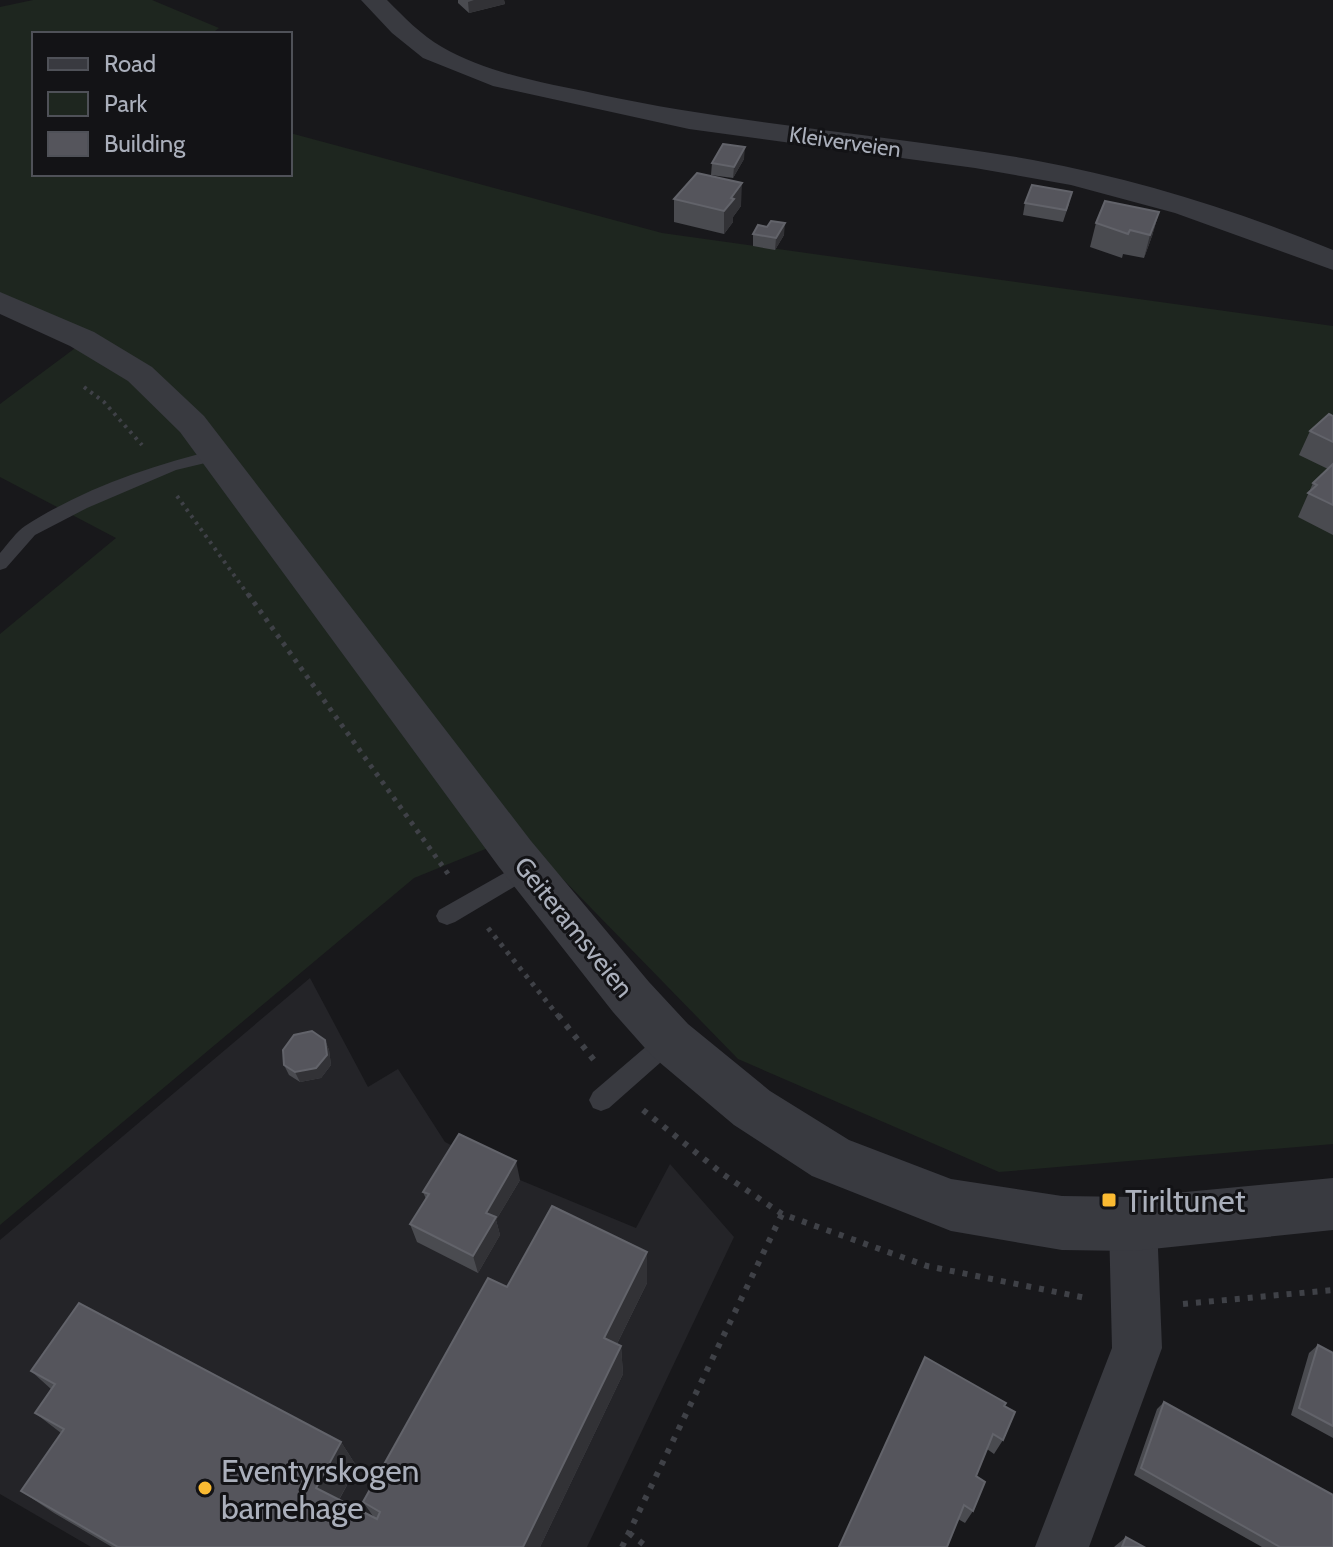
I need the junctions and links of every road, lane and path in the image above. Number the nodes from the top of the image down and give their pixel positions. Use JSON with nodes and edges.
{"nodes":[{"id":1,"x":373,"y":0,"type":"edge"},
{"id":2,"x":1333,"y":261,"type":"edge"},
{"id":3,"x":0,"y":302,"type":"edge"},
{"id":4,"x":79,"y":383,"type":"dead end"},
{"id":5,"x":216,"y":455,"type":"junction"},
{"id":6,"x":159,"y":470,"type":"junction"},
{"id":7,"x":29,"y":531,"type":"junction"},
{"id":8,"x":0,"y":538,"type":"edge"},
{"id":9,"x":0,"y":564,"type":"edge"},
{"id":10,"x":527,"y":869,"type":"junction"},
{"id":11,"x":469,"y":902,"type":"junction"},
{"id":12,"x":447,"y":916,"type":"dead end"},
{"id":13,"x":670,"y":1040,"type":"junction"},
{"id":14,"x":608,"y":1093,"type":"junction"},
{"id":15,"x":1333,"y":1204,"type":"edge"},
{"id":16,"x":782,"y":1214,"type":"junction"},
{"id":17,"x":1133,"y":1224,"type":"junction"},
{"id":18,"x":1333,"y":1290,"type":"edge"},
{"id":19,"x":1135,"y":1308,"type":"junction"},
{"id":20,"x":629,"y":1533,"type":"junction"},
{"id":21,"x":622,"y":1547,"type":"edge"},
{"id":22,"x":647,"y":1547,"type":"edge"},
{"id":23,"x":1062,"y":1547,"type":"edge"}],
"edges":[{"from":1,"to":2,"type":"street","name":"Kleiverveien"},
{"from":3,"to":5,"type":"street","name":"Geiteramsveien"},
{"from":4,"to":6,"type":"path"},
{"from":5,"to":6,"type":"lane"},
{"from":5,"to":10,"type":"street","name":"Geiteramsveien"},
{"from":6,"to":7,"type":"lane"},
{"from":6,"to":11,"type":"path"},
{"from":7,"to":8,"type":"lane"},
{"from":7,"to":9,"type":"lane"},
{"from":10,"to":11,"type":"lane"},
{"from":10,"to":13,"type":"street","name":"Geiteramsveien"},
{"from":11,"to":12,"type":"lane"},
{"from":11,"to":14,"type":"path"},
{"from":13,"to":14,"type":"lane"},
{"from":13,"to":17,"type":"street","name":"Geiteramsveien"},
{"from":14,"to":16,"type":"path"},
{"from":15,"to":17,"type":"street","name":"Geiteramsveien"},
{"from":16,"to":19,"type":"path"},
{"from":16,"to":20,"type":"path"},
{"from":17,"to":19,"type":"street"},
{"from":18,"to":19,"type":"path"},
{"from":19,"to":23,"type":"street"},
{"from":20,"to":21,"type":"path"},
{"from":20,"to":22,"type":"path"}]}
